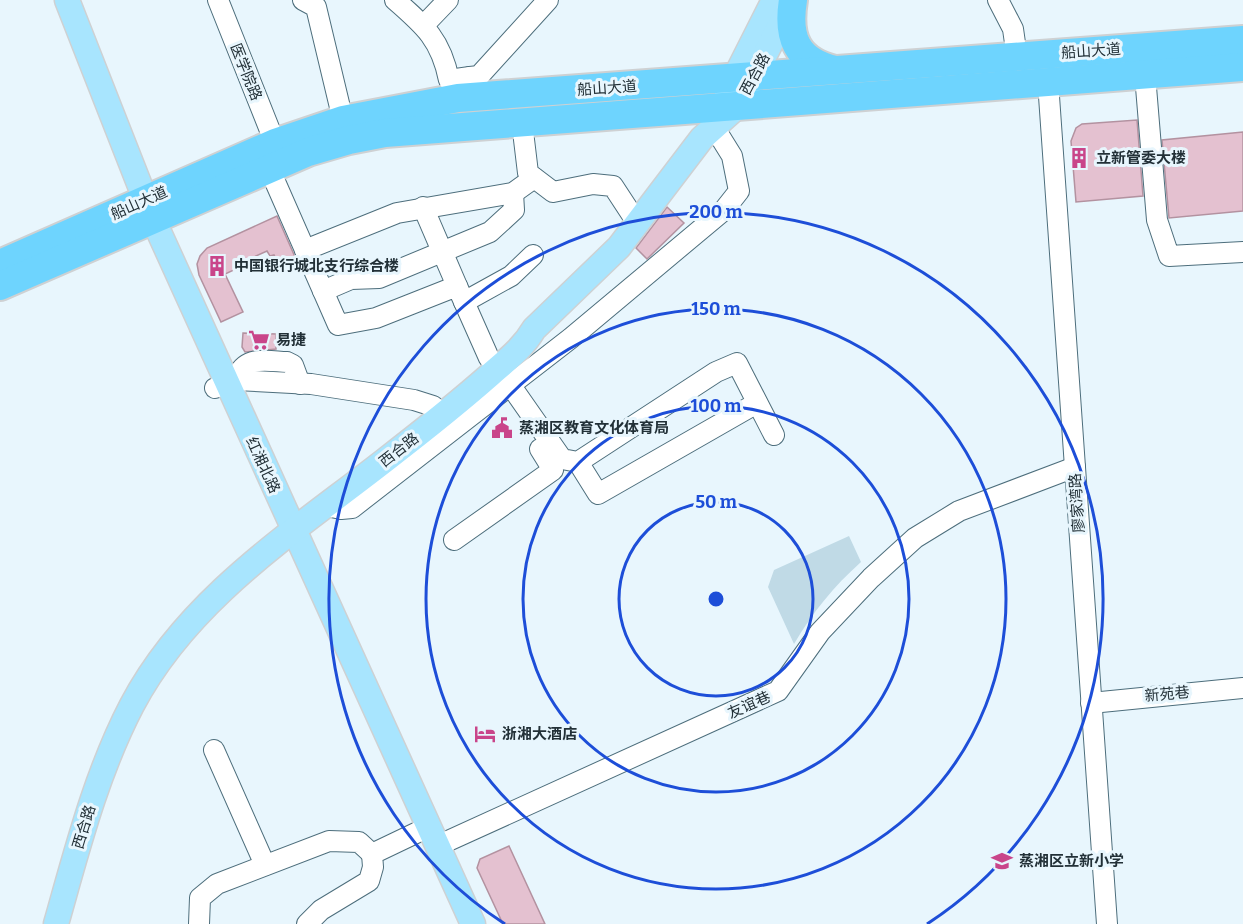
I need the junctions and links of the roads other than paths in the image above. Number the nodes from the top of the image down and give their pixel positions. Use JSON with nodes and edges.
{"nodes":[{"id":1,"x":54,"y":0,"type":"edge"},
{"id":2,"x":67,"y":0,"type":"edge"},
{"id":3,"x":218,"y":0,"type":"edge"},
{"id":4,"x":303,"y":0,"type":"edge"},
{"id":5,"x":395,"y":0,"type":"edge"},
{"id":6,"x":447,"y":0,"type":"edge"},
{"id":7,"x":548,"y":0,"type":"edge"},
{"id":8,"x":998,"y":0,"type":"edge"},
{"id":9,"x":783,"y":1,"type":"edge"},
{"id":10,"x":424,"y":25,"type":"junction"},
{"id":11,"x":1243,"y":40,"type":"edge"},
{"id":12,"x":1017,"y":57,"type":"junction"},
{"id":13,"x":1243,"y":67,"type":"edge"},
{"id":14,"x":837,"y":71,"type":"junction"},
{"id":15,"x":1145,"y":75,"type":"junction"},
{"id":16,"x":1048,"y":82,"type":"junction"},
{"id":17,"x":667,"y":84,"type":"junction"},
{"id":18,"x":472,"y":87,"type":"junction"},
{"id":19,"x":732,"y":99,"type":"junction"},
{"id":20,"x":343,"y":120,"type":"junction"},
{"id":21,"x":522,"y":123,"type":"junction"},
{"id":22,"x":272,"y":156,"type":"junction"},
{"id":23,"x":534,"y":178,"type":"junction"},
{"id":24,"x":513,"y":193,"type":"junction"},
{"id":25,"x":423,"y":207,"type":"junction"},
{"id":26,"x":144,"y":212,"type":"junction"},
{"id":27,"x":632,"y":215,"type":"junction"},
{"id":28,"x":305,"y":250,"type":"junction"},
{"id":29,"x":442,"y":252,"type":"junction"},
{"id":30,"x":1243,"y":252,"type":"edge"},
{"id":31,"x":533,"y":255,"type":"dead end"},
{"id":32,"x":0,"y":264,"type":"edge"},
{"id":33,"x":0,"y":286,"type":"edge"},
{"id":34,"x":323,"y":291,"type":"junction"},
{"id":35,"x":461,"y":294,"type":"junction"},
{"id":36,"x":495,"y":375,"type":"junction"},
{"id":37,"x":223,"y":379,"type":"junction"},
{"id":38,"x":300,"y":384,"type":"junction"},
{"id":39,"x":757,"y":403,"type":"junction"},
{"id":40,"x":438,"y":411,"type":"junction"},
{"id":41,"x":774,"y":435,"type":"dead end"},
{"id":42,"x":578,"y":462,"type":"junction"},
{"id":43,"x":1075,"y":467,"type":"junction"},
{"id":44,"x":327,"y":506,"type":"junction"},
{"id":45,"x":285,"y":528,"type":"junction"},
{"id":46,"x":454,"y":540,"type":"dead end"},
{"id":47,"x":1243,"y":688,"type":"edge"},
{"id":48,"x":1092,"y":703,"type":"junction"},
{"id":49,"x":214,"y":750,"type":"dead end"},
{"id":50,"x":428,"y":839,"type":"junction"},
{"id":51,"x":372,"y":854,"type":"junction"},
{"id":52,"x":265,"y":866,"type":"junction"},
{"id":53,"x":44,"y":924,"type":"edge"},
{"id":54,"x":56,"y":924,"type":"edge"},
{"id":55,"x":199,"y":924,"type":"edge"},
{"id":56,"x":307,"y":924,"type":"edge"},
{"id":57,"x":460,"y":924,"type":"edge"},
{"id":58,"x":473,"y":924,"type":"edge"},
{"id":59,"x":1107,"y":924,"type":"edge"}],
"edges":[{"from":1,"to":26,"type":"main road","name":"红湘北路"},
{"from":2,"to":26,"type":"main road","name":"红湘北路"},
{"from":3,"to":22,"type":"street","name":"医学院路"},
{"from":4,"to":20,"type":"street"},
{"from":5,"to":10,"type":"street"},
{"from":6,"to":10,"type":"street"},
{"from":7,"to":18,"type":"street"},
{"from":8,"to":12,"type":"street"},
{"from":9,"to":14,"type":"highway"},
{"from":9,"to":17,"type":"main road"},
{"from":9,"to":19,"type":"main road","name":"西合路"},
{"from":10,"to":18,"type":"street"},
{"from":11,"to":12,"type":"highway","name":"船山大道"},
{"from":12,"to":14,"type":"highway","name":"船山大道"},
{"from":13,"to":15,"type":"highway","name":"船山大道"},
{"from":14,"to":19,"type":"highway","name":"船山大道"},
{"from":15,"to":16,"type":"highway","name":"船山大道"},
{"from":15,"to":30,"type":"street"},
{"from":16,"to":19,"type":"highway","name":"船山大道"},
{"from":16,"to":43,"type":"street","name":"廖家湾路"},
{"from":17,"to":18,"type":"highway","name":"船山大道"},
{"from":17,"to":19,"type":"highway","name":"船山大道"},
{"from":18,"to":20,"type":"highway","name":"船山大道"},
{"from":19,"to":21,"type":"highway","name":"船山大道"},
{"from":19,"to":27,"type":"main road","name":"西合路"},
{"from":19,"to":36,"type":"main road","name":"西合路"},
{"from":19,"to":36,"type":"street"},
{"from":20,"to":22,"type":"highway","name":"船山大道"},
{"from":21,"to":22,"type":"highway","name":"船山大道"},
{"from":21,"to":23,"type":"street"},
{"from":22,"to":26,"type":"highway","name":"船山大道"},
{"from":22,"to":28,"type":"street","name":"医学院路"},
{"from":23,"to":24,"type":"street"},
{"from":23,"to":27,"type":"street"},
{"from":24,"to":25,"type":"street"},
{"from":24,"to":29,"type":"street"},
{"from":25,"to":28,"type":"street"},
{"from":25,"to":29,"type":"street"},
{"from":26,"to":32,"type":"highway","name":"船山大道"},
{"from":26,"to":33,"type":"highway","name":"船山大道"},
{"from":26,"to":37,"type":"main road","name":"红湘北路"},
{"from":27,"to":36,"type":"main road","name":"西合路"},
{"from":28,"to":34,"type":"street","name":"医学院路"},
{"from":29,"to":34,"type":"street"},
{"from":29,"to":35,"type":"street"},
{"from":31,"to":35,"type":"street"},
{"from":34,"to":35,"type":"street","name":"医学院路"},
{"from":35,"to":36,"type":"street"},
{"from":36,"to":40,"type":"main road","name":"西合路"},
{"from":36,"to":42,"type":"street"},
{"from":36,"to":44,"type":"street"},
{"from":36,"to":46,"type":"street"},
{"from":37,"to":38,"type":"street"},
{"from":37,"to":38,"type":"street"},
{"from":37,"to":45,"type":"main road","name":"红湘北路"},
{"from":38,"to":40,"type":"street"},
{"from":39,"to":41,"type":"street"},
{"from":39,"to":42,"type":"street"},
{"from":39,"to":42,"type":"street"},
{"from":40,"to":44,"type":"main road","name":"西合路"},
{"from":40,"to":45,"type":"main road","name":"西合路"},
{"from":43,"to":48,"type":"street","name":"廖家湾路"},
{"from":43,"to":50,"type":"street","name":"友谊巷"},
{"from":44,"to":45,"type":"main road","name":"西合路"},
{"from":45,"to":50,"type":"main road","name":"红湘北路"},
{"from":45,"to":53,"type":"main road","name":"西合路"},
{"from":45,"to":54,"type":"main road","name":"西合路"},
{"from":47,"to":48,"type":"street","name":"新苑巷"},
{"from":48,"to":59,"type":"street","name":"廖家湾路"},
{"from":49,"to":52,"type":"street"},
{"from":50,"to":51,"type":"street","name":"友谊巷"},
{"from":50,"to":57,"type":"main road","name":"红湘北路"},
{"from":50,"to":58,"type":"main road","name":"红湘北路"},
{"from":51,"to":52,"type":"street"},
{"from":51,"to":56,"type":"street"},
{"from":52,"to":55,"type":"street"}]}
